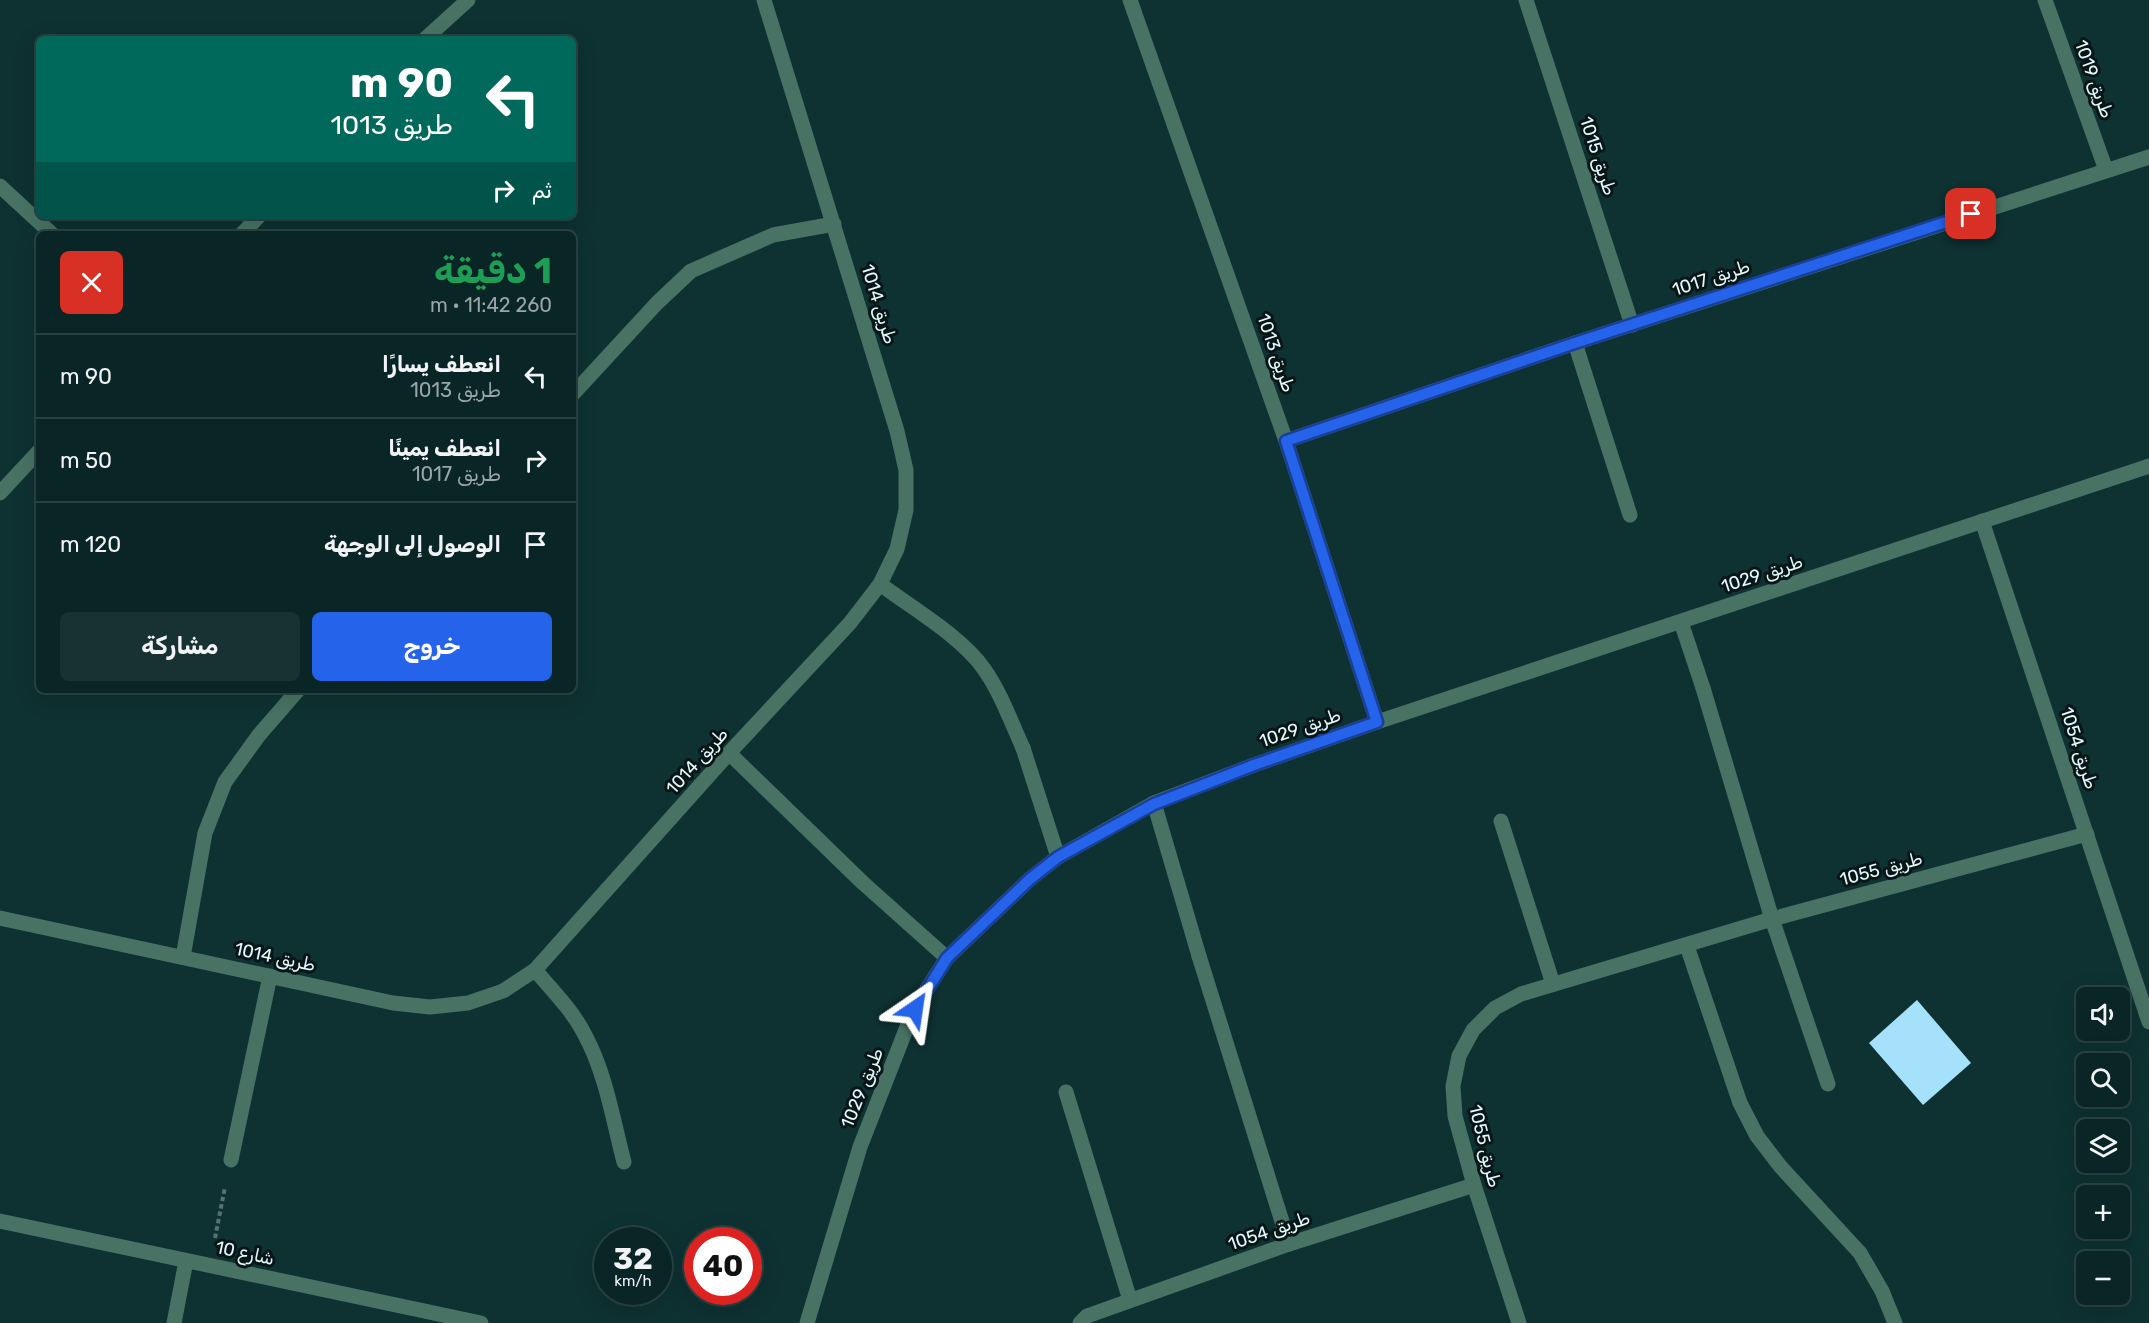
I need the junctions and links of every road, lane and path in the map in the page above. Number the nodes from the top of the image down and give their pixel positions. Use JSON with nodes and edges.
{"nodes":[{"id":1,"x":468,"y":0,"type":"edge"},
{"id":2,"x":764,"y":0,"type":"edge"},
{"id":3,"x":1130,"y":0,"type":"edge"},
{"id":4,"x":1526,"y":0,"type":"edge"},
{"id":5,"x":2045,"y":0,"type":"edge"},
{"id":6,"x":428,"y":36,"type":"edge"},
{"id":7,"x":2149,"y":157,"type":"edge"},
{"id":8,"x":2106,"y":171,"type":"junction"},
{"id":9,"x":0,"y":186,"type":"edge"},
{"id":10,"x":256,"y":219,"type":"edge"},
{"id":11,"x":834,"y":224,"type":"junction"},
{"id":12,"x":49,"y":231,"type":"edge"},
{"id":13,"x":245,"y":231,"type":"edge"},
{"id":14,"x":1632,"y":325,"type":"junction"},
{"id":15,"x":1575,"y":343,"type":"junction"},
{"id":16,"x":576,"y":391,"type":"edge"},
{"id":17,"x":1286,"y":441,"type":"junction"},
{"id":18,"x":36,"y":454,"type":"edge"},
{"id":19,"x":2149,"y":466,"type":"edge"},
{"id":20,"x":0,"y":493,"type":"edge"},
{"id":21,"x":1630,"y":515,"type":"dead end"},
{"id":22,"x":1982,"y":521,"type":"junction"},
{"id":23,"x":880,"y":584,"type":"junction"},
{"id":24,"x":1681,"y":622,"type":"junction"},
{"id":25,"x":295,"y":693,"type":"edge"},
{"id":26,"x":1377,"y":722,"type":"junction"},
{"id":27,"x":729,"y":753,"type":"junction"},
{"id":28,"x":1154,"y":804,"type":"junction"},
{"id":29,"x":1501,"y":821,"type":"dead end"},
{"id":30,"x":2087,"y":834,"type":"junction"},
{"id":31,"x":1058,"y":857,"type":"junction"},
{"id":32,"x":0,"y":918,"type":"edge"},
{"id":33,"x":1772,"y":919,"type":"junction"},
{"id":34,"x":1687,"y":946,"type":"junction"},
{"id":35,"x":183,"y":957,"type":"junction"},
{"id":36,"x":947,"y":958,"type":"junction"},
{"id":37,"x":535,"y":970,"type":"junction"},
{"id":38,"x":270,"y":976,"type":"junction"},
{"id":39,"x":1553,"y":984,"type":"junction"},
{"id":40,"x":2143,"y":985,"type":"edge"},
{"id":41,"x":2149,"y":1022,"type":"edge"},
{"id":42,"x":1828,"y":1084,"type":"dead end"},
{"id":43,"x":1066,"y":1092,"type":"dead end"},
{"id":44,"x":231,"y":1160,"type":"joint"},
{"id":45,"x":624,"y":1162,"type":"dead end"},
{"id":46,"x":1474,"y":1185,"type":"junction"},
{"id":47,"x":0,"y":1221,"type":"edge"},
{"id":48,"x":1289,"y":1244,"type":"junction"},
{"id":49,"x":186,"y":1261,"type":"junction"},
{"id":50,"x":209,"y":1265,"type":"junction"},
{"id":51,"x":1130,"y":1300,"type":"junction"},
{"id":52,"x":174,"y":1323,"type":"edge"},
{"id":53,"x":482,"y":1323,"type":"edge"},
{"id":54,"x":807,"y":1323,"type":"edge"},
{"id":55,"x":1080,"y":1323,"type":"edge"},
{"id":56,"x":1519,"y":1323,"type":"edge"},
{"id":57,"x":1895,"y":1323,"type":"edge"}],
"edges":[{"from":1,"to":6,"type":"street"},
{"from":2,"to":11,"type":"street","name":"طريق 1014"},
{"from":3,"to":17,"type":"street","name":"طريق 1013"},
{"from":4,"to":14,"type":"street","name":"طريق 1015"},
{"from":5,"to":8,"type":"street","name":"طريق 1019"},
{"from":7,"to":8,"type":"street","name":"طريق 1017"},
{"from":8,"to":14,"type":"street","name":"طريق 1017"},
{"from":9,"to":12,"type":"street"},
{"from":10,"to":13,"type":"street"},
{"from":11,"to":16,"type":"street"},
{"from":11,"to":23,"type":"street","name":"طريق 1014"},
{"from":14,"to":15,"type":"street","name":"طريق 1017"},
{"from":15,"to":17,"type":"street","name":"طريق 1017"},
{"from":15,"to":21,"type":"street"},
{"from":17,"to":26,"type":"street","name":"طريق 1013"},
{"from":18,"to":20,"type":"street"},
{"from":19,"to":22,"type":"street","name":"طريق 1029"},
{"from":22,"to":24,"type":"street","name":"طريق 1029"},
{"from":22,"to":30,"type":"street","name":"طريق 1054"},
{"from":23,"to":27,"type":"street","name":"طريق 1014"},
{"from":23,"to":31,"type":"street"},
{"from":24,"to":26,"type":"street","name":"طريق 1029"},
{"from":24,"to":33,"type":"street"},
{"from":25,"to":35,"type":"street"},
{"from":26,"to":28,"type":"street","name":"طريق 1029"},
{"from":27,"to":36,"type":"street"},
{"from":27,"to":37,"type":"street","name":"طريق 1014"},
{"from":28,"to":31,"type":"street","name":"طريق 1029"},
{"from":28,"to":48,"type":"street"},
{"from":29,"to":39,"type":"street"},
{"from":30,"to":33,"type":"street","name":"طريق 1055"},
{"from":30,"to":40,"type":"street","name":"طريق 1054"},
{"from":31,"to":36,"type":"street","name":"طريق 1029"},
{"from":32,"to":35,"type":"street","name":"طريق 1014"},
{"from":33,"to":34,"type":"street","name":"طريق 1055"},
{"from":33,"to":42,"type":"street"},
{"from":34,"to":39,"type":"street","name":"طريق 1055"},
{"from":34,"to":57,"type":"street"},
{"from":35,"to":38,"type":"street","name":"طريق 1014"},
{"from":36,"to":54,"type":"street","name":"طريق 1029"},
{"from":37,"to":38,"type":"street","name":"طريق 1014"},
{"from":37,"to":45,"type":"street"},
{"from":38,"to":44,"type":"street"},
{"from":39,"to":46,"type":"street","name":"طريق 1055"},
{"from":40,"to":41,"type":"street","name":"طريق 1054"},
{"from":43,"to":51,"type":"street"},
{"from":44,"to":50,"type":"path"},
{"from":46,"to":48,"type":"street","name":"طريق 1054"},
{"from":46,"to":56,"type":"street","name":"طريق 1055"},
{"from":47,"to":49,"type":"street","name":"شارع 10"},
{"from":48,"to":51,"type":"street","name":"طريق 1054"},
{"from":49,"to":50,"type":"street","name":"شارع 10"},
{"from":49,"to":52,"type":"street"},
{"from":50,"to":53,"type":"street","name":"شارع 10"},
{"from":51,"to":55,"type":"street","name":"طريق 1054"}]}
